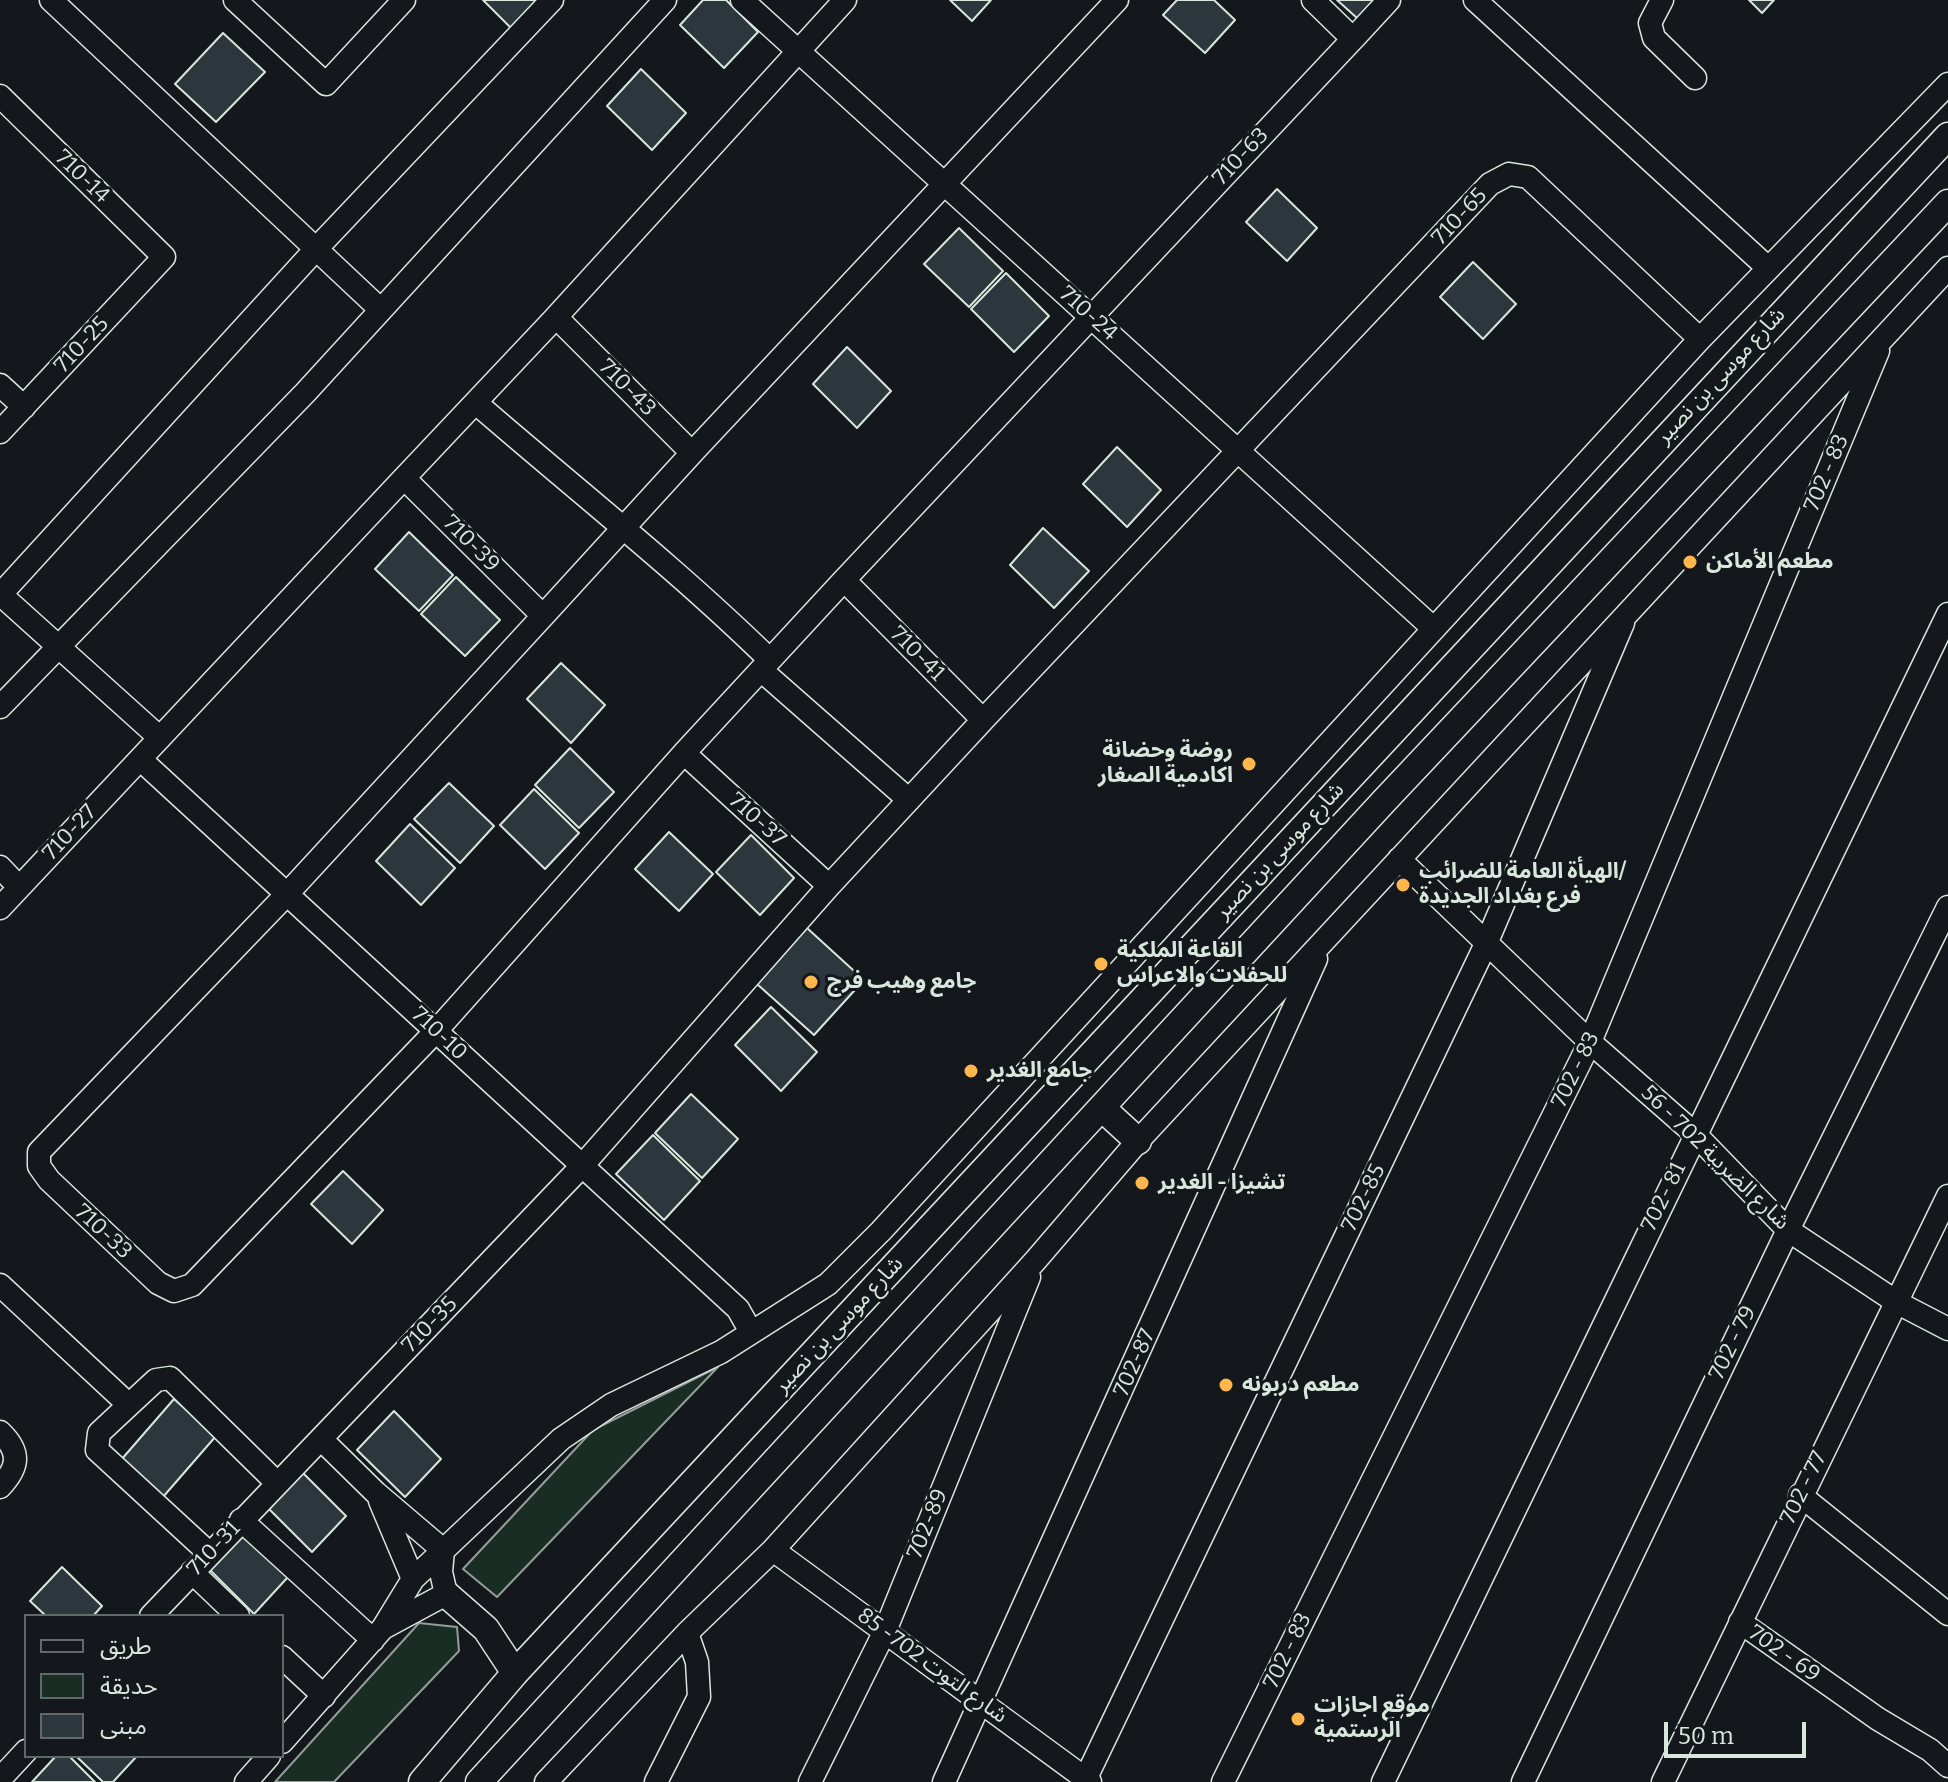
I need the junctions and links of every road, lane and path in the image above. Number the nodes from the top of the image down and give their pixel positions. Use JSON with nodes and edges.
{"nodes":[{"id":1,"x":51,"y":0,"type":"edge"},
{"id":2,"x":235,"y":0,"type":"edge"},
{"id":3,"x":404,"y":0,"type":"edge"},
{"id":4,"x":552,"y":0,"type":"edge"},
{"id":5,"x":665,"y":0,"type":"edge"},
{"id":6,"x":742,"y":0,"type":"edge"},
{"id":7,"x":845,"y":0,"type":"edge"},
{"id":8,"x":1117,"y":0,"type":"edge"},
{"id":9,"x":1313,"y":0,"type":"edge"},
{"id":10,"x":1389,"y":0,"type":"edge"},
{"id":11,"x":1475,"y":0,"type":"edge"},
{"id":12,"x":1662,"y":0,"type":"edge"},
{"id":13,"x":1353,"y":39,"type":"junction"},
{"id":14,"x":798,"y":51,"type":"junction"},
{"id":15,"x":1695,"y":78,"type":"dead end"},
{"id":16,"x":1948,"y":84,"type":"edge"},
{"id":17,"x":0,"y":96,"type":"edge"},
{"id":18,"x":1948,"y":136,"type":"edge"},
{"id":19,"x":946,"y":185,"type":"junction"},
{"id":20,"x":1948,"y":203,"type":"edge"},
{"id":21,"x":316,"y":249,"type":"junction"},
{"id":22,"x":164,"y":257,"type":"joint"},
{"id":23,"x":1768,"y":268,"type":"junction"},
{"id":24,"x":1948,"y":268,"type":"edge"},
{"id":25,"x":381,"y":310,"type":"junction"},
{"id":26,"x":556,"y":317,"type":"junction"},
{"id":27,"x":1091,"y":317,"type":"junction"},
{"id":28,"x":1883,"y":338,"type":"junction"},
{"id":29,"x":1700,"y":339,"type":"junction"},
{"id":30,"x":0,"y":385,"type":"edge"},
{"id":31,"x":476,"y":403,"type":"junction"},
{"id":32,"x":24,"y":407,"type":"junction"},
{"id":33,"x":0,"y":432,"type":"edge"},
{"id":34,"x":1240,"y":452,"type":"junction"},
{"id":35,"x":692,"y":453,"type":"junction"},
{"id":36,"x":404,"y":478,"type":"junction"},
{"id":37,"x":622,"y":530,"type":"junction"},
{"id":38,"x":844,"y":580,"type":"junction"},
{"id":39,"x":0,"y":594,"type":"edge"},
{"id":40,"x":1630,"y":607,"type":"junction"},
{"id":41,"x":1948,"y":614,"type":"edge"},
{"id":42,"x":543,"y":616,"type":"junction"},
{"id":43,"x":1433,"y":628,"type":"junction"},
{"id":44,"x":60,"y":648,"type":"junction"},
{"id":45,"x":765,"y":665,"type":"junction"},
{"id":46,"x":0,"y":707,"type":"edge"},
{"id":47,"x":983,"y":720,"type":"junction"},
{"id":48,"x":160,"y":738,"type":"junction"},
{"id":49,"x":684,"y":753,"type":"junction"},
{"id":50,"x":140,"y":759,"type":"junction"},
{"id":51,"x":909,"y":800,"type":"junction"},
{"id":52,"x":1399,"y":859,"type":"junction"},
{"id":53,"x":0,"y":867,"type":"edge"},
{"id":54,"x":829,"y":886,"type":"junction"},
{"id":55,"x":19,"y":887,"type":"junction"},
{"id":56,"x":287,"y":894,"type":"junction"},
{"id":57,"x":1948,"y":907,"type":"edge"},
{"id":58,"x":0,"y":908,"type":"edge"},
{"id":59,"x":1323,"y":944,"type":"junction"},
{"id":60,"x":1486,"y":944,"type":"junction"},
{"id":61,"x":436,"y":1031,"type":"junction"},
{"id":62,"x":1590,"y":1042,"type":"junction"},
{"id":63,"x":1102,"y":1108,"type":"junction"},
{"id":64,"x":1695,"y":1134,"type":"junction"},
{"id":65,"x":1138,"y":1141,"type":"junction"},
{"id":66,"x":582,"y":1166,"type":"junction"},
{"id":67,"x":1948,"y":1196,"type":"edge"},
{"id":68,"x":1788,"y":1230,"type":"junction"},
{"id":69,"x":1035,"y":1261,"type":"junction"},
{"id":70,"x":0,"y":1285,"type":"edge"},
{"id":71,"x":1898,"y":1303,"type":"junction"},
{"id":72,"x":1948,"y":1329,"type":"edge"},
{"id":73,"x":751,"y":1332,"type":"junction"},
{"id":74,"x":129,"y":1405,"type":"junction"},
{"id":75,"x":0,"y":1432,"type":"edge"},
{"id":76,"x":321,"y":1439,"type":"junction"},
{"id":77,"x":276,"y":1482,"type":"junction"},
{"id":78,"x":0,"y":1487,"type":"edge"},
{"id":79,"x":376,"y":1493,"type":"junction"},
{"id":80,"x":1800,"y":1495,"type":"junction"},
{"id":81,"x":241,"y":1520,"type":"junction"},
{"id":82,"x":443,"y":1550,"type":"junction"},
{"id":83,"x":773,"y":1550,"type":"junction"},
{"id":84,"x":210,"y":1554,"type":"junction"},
{"id":85,"x":192,"y":1572,"type":"junction"},
{"id":86,"x":413,"y":1579,"type":"junction"},
{"id":87,"x":446,"y":1594,"type":"junction"},
{"id":88,"x":153,"y":1614,"type":"edge"},
{"id":89,"x":236,"y":1614,"type":"edge"},
{"id":90,"x":1948,"y":1614,"type":"edge"},
{"id":91,"x":1740,"y":1622,"type":"junction"},
{"id":92,"x":885,"y":1631,"type":"junction"},
{"id":93,"x":687,"y":1633,"type":"junction"},
{"id":94,"x":378,"y":1634,"type":"junction"},
{"id":95,"x":284,"y":1659,"type":"edge"},
{"id":96,"x":515,"y":1673,"type":"junction"},
{"id":97,"x":324,"y":1696,"type":"junction"},
{"id":98,"x":983,"y":1703,"type":"junction"},
{"id":99,"x":284,"y":1740,"type":"edge"},
{"id":100,"x":24,"y":1753,"type":"edge"},
{"id":101,"x":267,"y":1758,"type":"edge"},
{"id":102,"x":1948,"y":1766,"type":"edge"},
{"id":103,"x":0,"y":1779,"type":"edge"},
{"id":104,"x":1087,"y":1781,"type":"edge"},
{"id":105,"x":246,"y":1782,"type":"edge"},
{"id":106,"x":422,"y":1782,"type":"edge"},
{"id":107,"x":479,"y":1782,"type":"edge"},
{"id":108,"x":546,"y":1782,"type":"edge"},
{"id":109,"x":656,"y":1782,"type":"edge"},
{"id":110,"x":810,"y":1782,"type":"edge"},
{"id":111,"x":944,"y":1782,"type":"edge"},
{"id":112,"x":1223,"y":1782,"type":"edge"},
{"id":113,"x":1383,"y":1782,"type":"edge"},
{"id":114,"x":1523,"y":1782,"type":"edge"},
{"id":115,"x":1663,"y":1782,"type":"edge"}],
"edges":[{"from":1,"to":21,"type":"street"},
{"from":2,"to":3,"type":"street"},
{"from":4,"to":21,"type":"street"},
{"from":5,"to":25,"type":"street"},
{"from":6,"to":14,"type":"street","name":"710-24"},
{"from":7,"to":14,"type":"street"},
{"from":8,"to":19,"type":"street"},
{"from":9,"to":13,"type":"street"},
{"from":10,"to":13,"type":"street","name":"710-63"},
{"from":11,"to":23,"type":"street"},
{"from":12,"to":15,"type":"street"},
{"from":13,"to":27,"type":"street","name":"710-63"},
{"from":14,"to":19,"type":"street","name":"710-24"},
{"from":14,"to":26,"type":"street"},
{"from":16,"to":23,"type":"street"},
{"from":17,"to":22,"type":"street","name":"710-14"},
{"from":18,"to":96,"type":"main road","name":"شارع موسى بن نصير"},
{"from":19,"to":27,"type":"street","name":"710-24"},
{"from":19,"to":35,"type":"street"},
{"from":20,"to":63,"type":"main road","name":"شارع موسى بن نصير"},
{"from":21,"to":25,"type":"street"},
{"from":21,"to":39,"type":"street"},
{"from":22,"to":32,"type":"street","name":"710-25"},
{"from":23,"to":29,"type":"street"},
{"from":24,"to":28,"type":"street"},
{"from":25,"to":44,"type":"street"},
{"from":26,"to":31,"type":"street"},
{"from":26,"to":35,"type":"street","name":"710-43"},
{"from":27,"to":34,"type":"street","name":"710-24"},
{"from":27,"to":38,"type":"street"},
{"from":28,"to":40,"type":"street"},
{"from":28,"to":62,"type":"street","name":"702 - 83"},
{"from":29,"to":34,"type":"street","name":"710-65"},
{"from":29,"to":43,"type":"street"},
{"from":30,"to":32,"type":"street"},
{"from":31,"to":36,"type":"street"},
{"from":31,"to":37,"type":"street"},
{"from":32,"to":33,"type":"street","name":"710-25"},
{"from":34,"to":43,"type":"street","name":"710-24"},
{"from":34,"to":47,"type":"street"},
{"from":35,"to":37,"type":"street"},
{"from":36,"to":42,"type":"street","name":"710-39"},
{"from":36,"to":48,"type":"street"},
{"from":37,"to":42,"type":"street"},
{"from":37,"to":45,"type":"street"},
{"from":38,"to":45,"type":"street"},
{"from":38,"to":47,"type":"street","name":"710-41"},
{"from":39,"to":44,"type":"street"},
{"from":40,"to":52,"type":"street"},
{"from":40,"to":60,"type":"street","name":"702-85"},
{"from":41,"to":64,"type":"street","name":"702- 81"},
{"from":42,"to":56,"type":"street"},
{"from":43,"to":73,"type":"street"},
{"from":44,"to":46,"type":"street"},
{"from":44,"to":48,"type":"street"},
{"from":45,"to":49,"type":"street"},
{"from":45,"to":51,"type":"street"},
{"from":47,"to":51,"type":"street"},
{"from":48,"to":50,"type":"street"},
{"from":49,"to":54,"type":"street","name":"710-37"},
{"from":49,"to":61,"type":"street"},
{"from":50,"to":55,"type":"street","name":"710-27"},
{"from":50,"to":56,"type":"street","name":"710-10"},
{"from":51,"to":54,"type":"street"},
{"from":52,"to":59,"type":"street"},
{"from":52,"to":60,"type":"street","name":"شارع الضريبة 702 - 56"},
{"from":53,"to":55,"type":"street"},
{"from":54,"to":66,"type":"street"},
{"from":55,"to":58,"type":"street","name":"710-27"},
{"from":56,"to":61,"type":"street","name":"710-10"},
{"from":56,"to":61,"type":"street","name":"710-33"},
{"from":57,"to":68,"type":"street","name":"702 - 79"},
{"from":59,"to":65,"type":"street"},
{"from":59,"to":98,"type":"street","name":"702-87"},
{"from":60,"to":62,"type":"street","name":"شارع الضريبة 702 - 56"},
{"from":60,"to":104,"type":"street","name":"702-85"},
{"from":61,"to":66,"type":"street","name":"710-10"},
{"from":62,"to":64,"type":"street","name":"شارع الضريبة 702 - 56"},
{"from":62,"to":112,"type":"street","name":"702 - 83"},
{"from":63,"to":65,"type":"main road"},
{"from":63,"to":107,"type":"main road","name":"شارع موسى بن نصير"},
{"from":64,"to":68,"type":"street","name":"شارع الضريبة 702 - 56"},
{"from":64,"to":113,"type":"street","name":"702- 81"},
{"from":65,"to":69,"type":"street"},
{"from":66,"to":73,"type":"street","name":"710-10"},
{"from":66,"to":76,"type":"street","name":"710-35"},
{"from":67,"to":71,"type":"street","name":"702 - 77"},
{"from":68,"to":71,"type":"street","name":"شارع الضريبة 702 - 56"},
{"from":68,"to":114,"type":"street","name":"702 - 79"},
{"from":69,"to":83,"type":"street"},
{"from":69,"to":92,"type":"street","name":"702-89"},
{"from":70,"to":74,"type":"street"},
{"from":71,"to":72,"type":"street","name":"شارع الضريبة 702 - 56"},
{"from":71,"to":80,"type":"street","name":"702 - 77"},
{"from":73,"to":82,"type":"street"},
{"from":74,"to":77,"type":"street"},
{"from":74,"to":84,"type":"street"},
{"from":75,"to":78,"type":"street"},
{"from":76,"to":77,"type":"street","name":"710-35"},
{"from":76,"to":79,"type":"street"},
{"from":77,"to":81,"type":"street","name":"710-31"},
{"from":79,"to":82,"type":"street"},
{"from":79,"to":86,"type":"street"},
{"from":80,"to":90,"type":"street"},
{"from":80,"to":91,"type":"street","name":"702 - 77"},
{"from":81,"to":84,"type":"street","name":"710-31"},
{"from":81,"to":94,"type":"street"},
{"from":82,"to":86,"type":"street"},
{"from":82,"to":87,"type":"street"},
{"from":83,"to":92,"type":"street","name":"شارع التوت 702- 85"},
{"from":83,"to":93,"type":"street"},
{"from":84,"to":85,"type":"street","name":"710-31"},
{"from":85,"to":88,"type":"street","name":"710-31"},
{"from":85,"to":89,"type":"street"},
{"from":86,"to":94,"type":"street"},
{"from":87,"to":94,"type":"street"},
{"from":87,"to":96,"type":"main road"},
{"from":91,"to":102,"type":"street","name":"702 - 69"},
{"from":91,"to":115,"type":"street","name":"702 - 77"},
{"from":92,"to":98,"type":"street","name":"شارع التوت 702- 85"},
{"from":92,"to":110,"type":"street","name":"702-89"},
{"from":93,"to":108,"type":"street"},
{"from":93,"to":109,"type":"street"},
{"from":94,"to":97,"type":"street"},
{"from":95,"to":97,"type":"street"},
{"from":96,"to":106,"type":"main road","name":"شارع موسى بن نصير"},
{"from":97,"to":99,"type":"street"},
{"from":98,"to":104,"type":"street","name":"شارع التوت 702- 85"},
{"from":98,"to":111,"type":"street","name":"702-87"},
{"from":100,"to":103,"type":"street"},
{"from":101,"to":105,"type":"street"}]}
